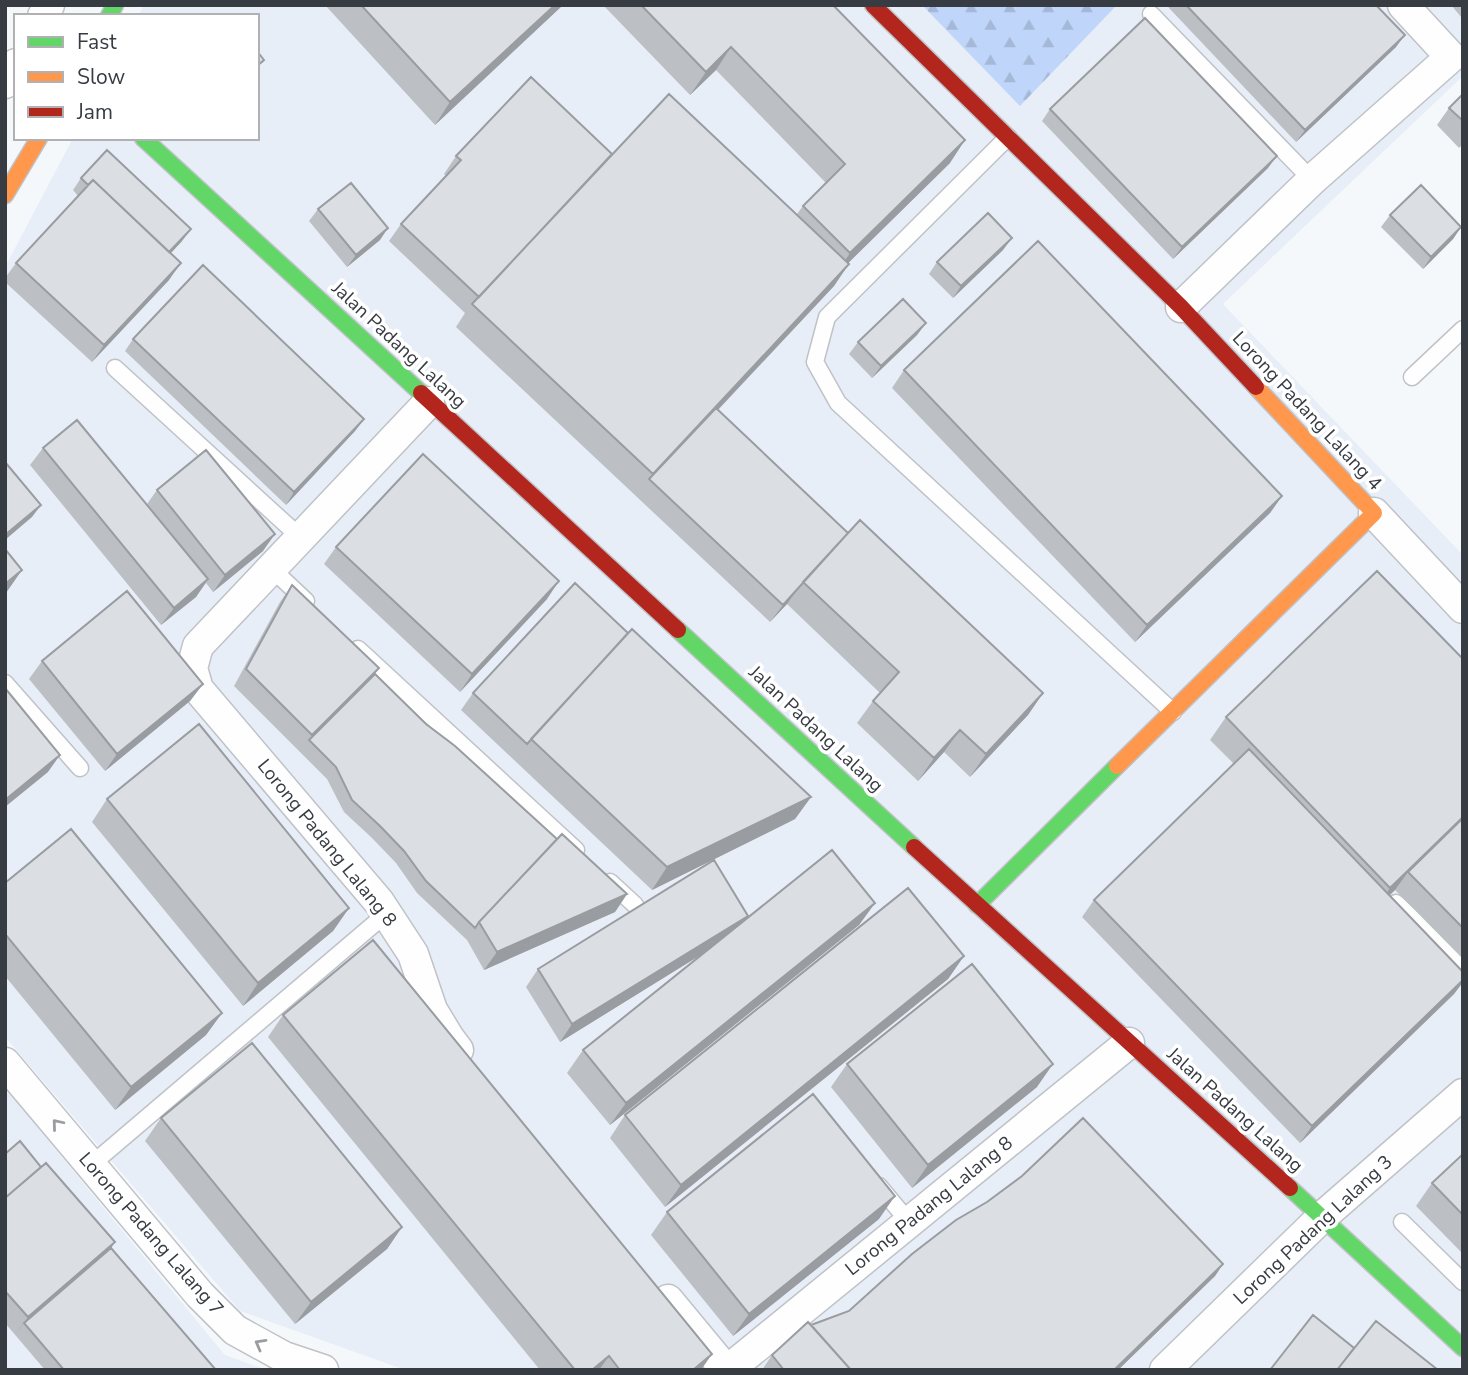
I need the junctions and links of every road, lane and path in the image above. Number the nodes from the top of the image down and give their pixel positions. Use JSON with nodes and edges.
{"nodes":[{"id":1,"x":873,"y":5,"type":"edge"},
{"id":2,"x":1403,"y":5,"type":"edge"},
{"id":3,"x":1151,"y":14,"type":"dead end"},
{"id":4,"x":1457,"y":51,"type":"edge"},
{"id":5,"x":14,"y":67,"type":"edge"},
{"id":6,"x":5,"y":83,"type":"edge"},
{"id":7,"x":1008,"y":137,"type":"junction"},
{"id":8,"x":38,"y":140,"type":"edge"},
{"id":9,"x":146,"y":140,"type":"edge"},
{"id":10,"x":1312,"y":180,"type":"junction"},
{"id":11,"x":5,"y":195,"type":"edge"},
{"id":12,"x":1181,"y":307,"type":"junction"},
{"id":13,"x":1463,"y":329,"type":"edge"},
{"id":14,"x":116,"y":368,"type":"dead end"},
{"id":15,"x":1412,"y":377,"type":"dead end"},
{"id":16,"x":429,"y":402,"type":"junction"},
{"id":17,"x":1374,"y":513,"type":"junction"},
{"id":18,"x":301,"y":538,"type":"junction"},
{"id":19,"x":272,"y":569,"type":"junction"},
{"id":20,"x":1463,"y":608,"type":"edge"},
{"id":21,"x":322,"y":616,"type":"edge"},
{"id":22,"x":342,"y":635,"type":"edge"},
{"id":23,"x":5,"y":683,"type":"edge"},
{"id":24,"x":1173,"y":712,"type":"junction"},
{"id":25,"x":80,"y":768,"type":"dead end"},
{"id":26,"x":1396,"y":903,"type":"edge"},
{"id":27,"x":635,"y":905,"type":"edge"},
{"id":28,"x":977,"y":905,"type":"junction"},
{"id":29,"x":387,"y":913,"type":"junction"},
{"id":30,"x":1463,"y":965,"type":"edge"},
{"id":31,"x":1129,"y":1043,"type":"junction"},
{"id":32,"x":5,"y":1063,"type":"edge"},
{"id":33,"x":476,"y":1070,"type":"edge"},
{"id":34,"x":1463,"y":1094,"type":"edge"},
{"id":35,"x":92,"y":1165,"type":"junction"},
{"id":36,"x":868,"y":1173,"type":"edge"},
{"id":37,"x":1322,"y":1217,"type":"junction"},
{"id":38,"x":909,"y":1222,"type":"junction"},
{"id":39,"x":1402,"y":1222,"type":"dead end"},
{"id":40,"x":1463,"y":1282,"type":"edge"},
{"id":41,"x":655,"y":1284,"type":"edge"},
{"id":42,"x":1463,"y":1348,"type":"edge"},
{"id":43,"x":323,"y":1370,"type":"edge"},
{"id":44,"x":727,"y":1370,"type":"edge"},
{"id":45,"x":1166,"y":1370,"type":"edge"}],
"edges":[{"from":1,"to":7,"type":"street","name":"Lorong Padang Lalang 4"},
{"from":2,"to":4,"type":"street"},
{"from":3,"to":10,"type":"lane"},
{"from":4,"to":10,"type":"street"},
{"from":5,"to":6,"type":"street"},
{"from":7,"to":12,"type":"street","name":"Lorong Padang Lalang 4"},
{"from":7,"to":24,"type":"lane"},
{"from":8,"to":11,"type":"street"},
{"from":9,"to":16,"type":"street","name":"Jalan Padang Lalang"},
{"from":10,"to":12,"type":"street"},
{"from":12,"to":17,"type":"street","name":"Lorong Padang Lalang 4"},
{"from":13,"to":15,"type":"lane"},
{"from":14,"to":18,"type":"lane"},
{"from":16,"to":18,"type":"street","name":"Lorong Padang Lalang 8"},
{"from":16,"to":28,"type":"street","name":"Jalan Padang Lalang"},
{"from":17,"to":20,"type":"street"},
{"from":17,"to":24,"type":"street","name":"Lorong Padang Lalang 4"},
{"from":18,"to":19,"type":"street","name":"Lorong Padang Lalang 8"},
{"from":19,"to":21,"type":"lane"},
{"from":19,"to":29,"type":"street","name":"Lorong Padang Lalang 8"},
{"from":22,"to":27,"type":"lane"},
{"from":23,"to":25,"type":"lane"},
{"from":24,"to":28,"type":"street","name":"Lorong Padang Lalang 4"},
{"from":26,"to":30,"type":"lane"},
{"from":28,"to":31,"type":"street","name":"Jalan Padang Lalang"},
{"from":29,"to":33,"type":"street","name":"Lorong Padang Lalang 8"},
{"from":29,"to":35,"type":"lane"},
{"from":31,"to":37,"type":"street","name":"Jalan Padang Lalang"},
{"from":31,"to":38,"type":"street","name":"Lorong Padang Lalang 8"},
{"from":35,"to":32,"type":"street","name":"Lorong Padang Lalang 7","one_way":true},
{"from":34,"to":37,"type":"street","name":"Lorong Padang Lalang 3"},
{"from":43,"to":35,"type":"street","name":"Lorong Padang Lalang 7","one_way":true},
{"from":36,"to":38,"type":"lane"},
{"from":37,"to":42,"type":"street","name":"Jalan Padang Lalang"},
{"from":37,"to":45,"type":"street","name":"Lorong Padang Lalang 3"},
{"from":38,"to":44,"type":"street","name":"Lorong Padang Lalang 8"},
{"from":39,"to":40,"type":"lane"},
{"from":41,"to":44,"type":"street","name":"Lorong Padang Lalang 8"}]}
